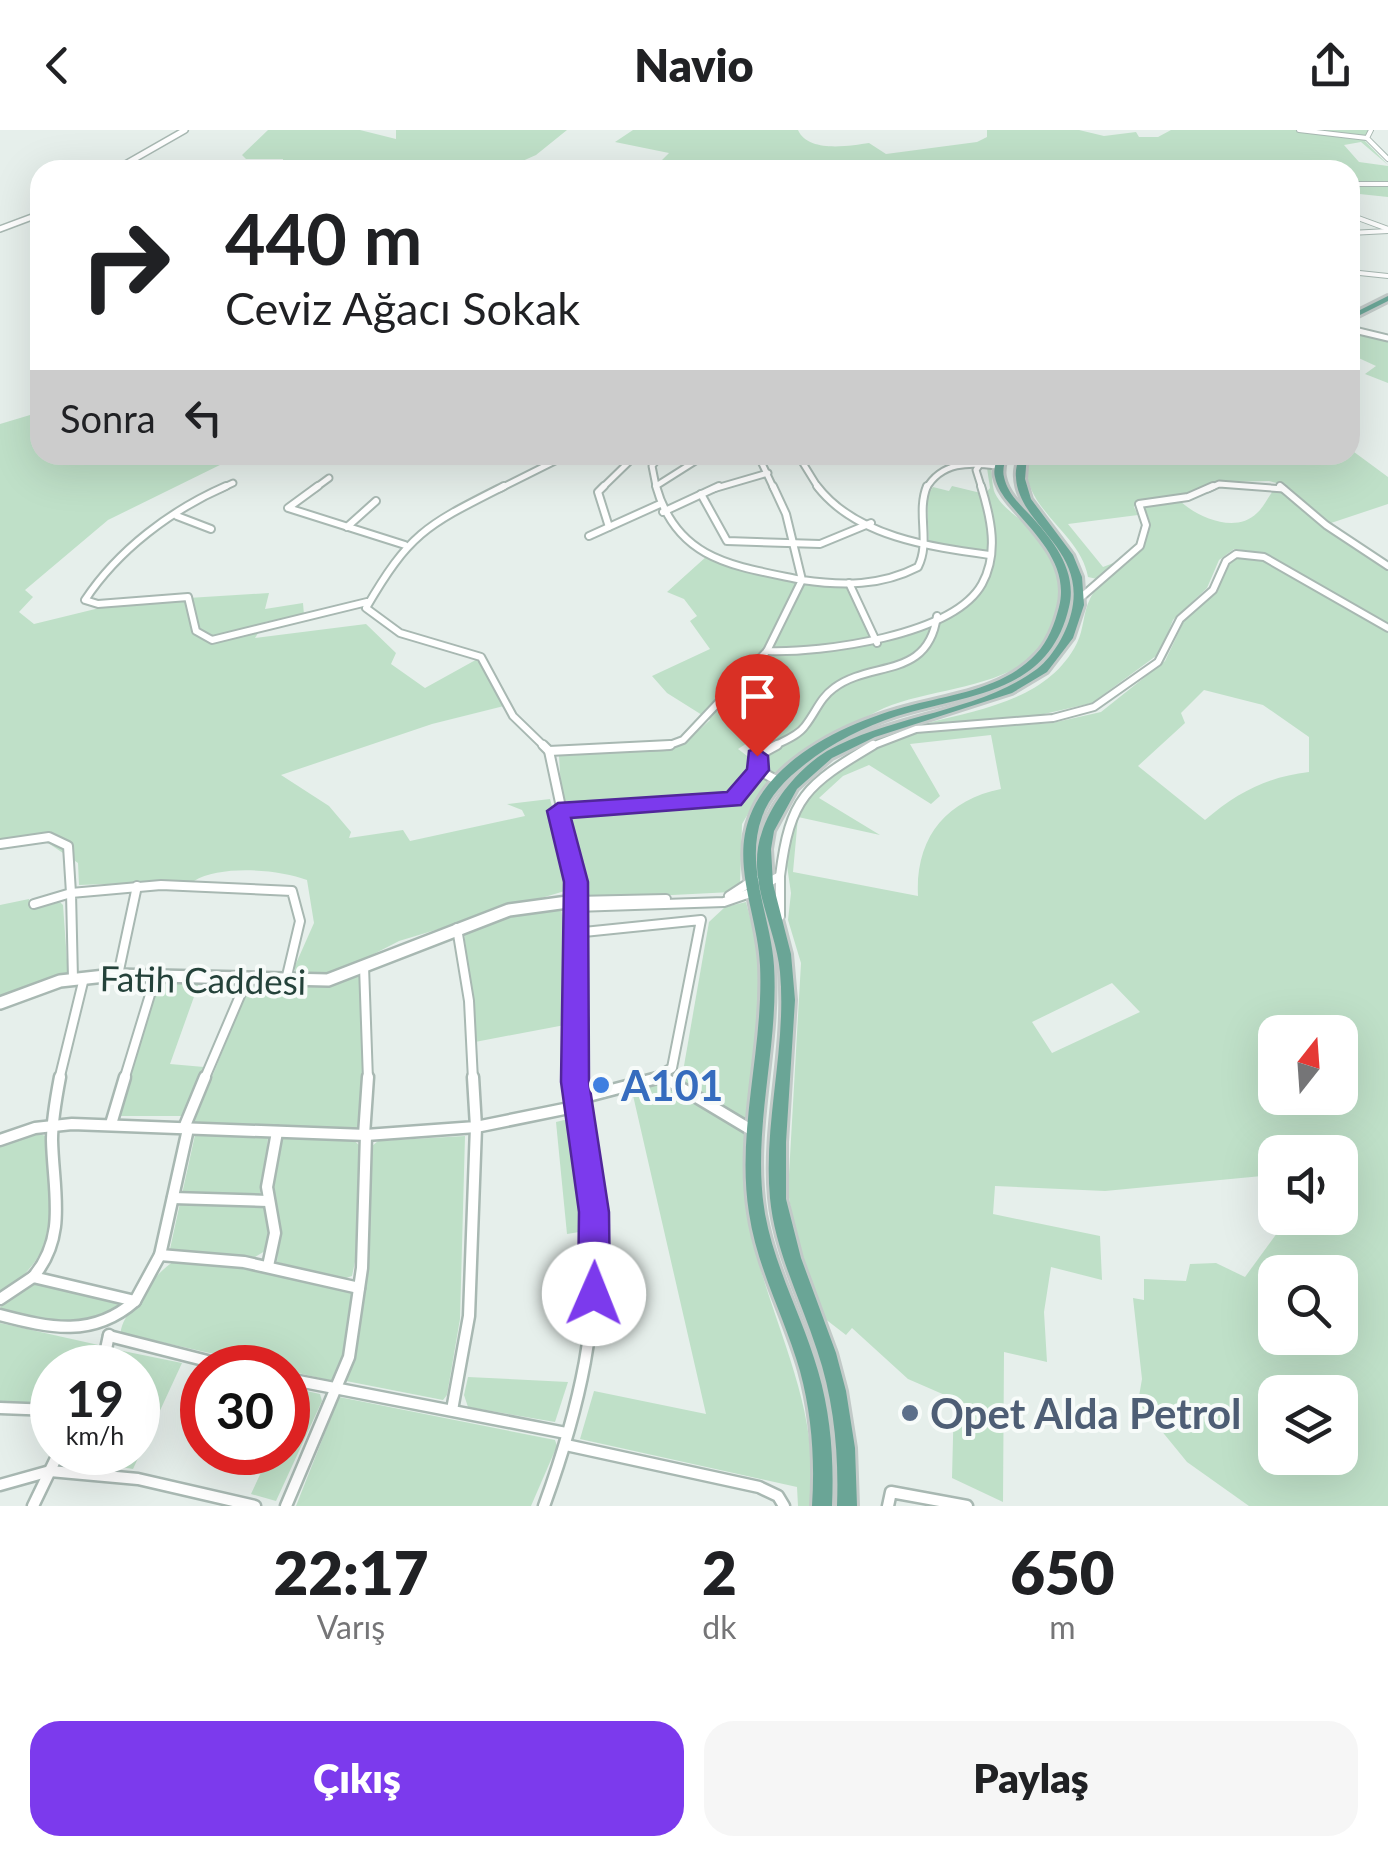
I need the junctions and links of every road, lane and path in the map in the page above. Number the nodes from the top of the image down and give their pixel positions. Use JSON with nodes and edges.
{"nodes":[{"id":1,"x":185,"y":130,"type":"edge"},
{"id":2,"x":1299,"y":130,"type":"edge"},
{"id":3,"x":1371,"y":130,"type":"edge"},
{"id":4,"x":1367,"y":138,"type":"junction"},
{"id":5,"x":1388,"y":159,"type":"edge"},
{"id":6,"x":133,"y":160,"type":"edge"},
{"id":7,"x":1360,"y":184,"type":"edge"},
{"id":8,"x":1388,"y":184,"type":"edge"},
{"id":9,"x":30,"y":218,"type":"edge"},
{"id":10,"x":1360,"y":220,"type":"edge"},
{"id":11,"x":0,"y":229,"type":"edge"},
{"id":12,"x":1388,"y":230,"type":"edge"},
{"id":13,"x":1360,"y":232,"type":"edge"},
{"id":14,"x":1360,"y":273,"type":"edge"},
{"id":15,"x":1388,"y":276,"type":"edge"},
{"id":16,"x":1388,"y":296,"type":"edge"},
{"id":17,"x":1360,"y":306,"type":"edge"},
{"id":18,"x":1360,"y":312,"type":"edge"},
{"id":19,"x":1360,"y":331,"type":"edge"},
{"id":20,"x":1388,"y":338,"type":"edge"},
{"id":21,"x":547,"y":465,"type":"edge"},
{"id":22,"x":626,"y":465,"type":"edge"},
{"id":23,"x":653,"y":465,"type":"edge"},
{"id":24,"x":689,"y":465,"type":"edge"},
{"id":25,"x":764,"y":465,"type":"edge"},
{"id":26,"x":805,"y":465,"type":"edge"},
{"id":27,"x":968,"y":465,"type":"edge"},
{"id":28,"x":979,"y":465,"type":"edge"},
{"id":29,"x":998,"y":465,"type":"edge"},
{"id":30,"x":1021,"y":465,"type":"edge"},
{"id":31,"x":768,"y":473,"type":"junction"},
{"id":32,"x":329,"y":478,"type":"dead end"},
{"id":33,"x":233,"y":483,"type":"dead end"},
{"id":34,"x":656,"y":486,"type":"junction"},
{"id":35,"x":701,"y":494,"type":"junction"},
{"id":36,"x":376,"y":501,"type":"dead end"},
{"id":37,"x":661,"y":508,"type":"junction"},
{"id":38,"x":177,"y":516,"type":"junction"},
{"id":39,"x":871,"y":523,"type":"junction"},
{"id":40,"x":347,"y":527,"type":"junction"},
{"id":41,"x":609,"y":527,"type":"junction"},
{"id":42,"x":211,"y":528,"type":"dead end"},
{"id":43,"x":589,"y":536,"type":"dead end"},
{"id":44,"x":405,"y":545,"type":"junction"},
{"id":45,"x":926,"y":546,"type":"junction"},
{"id":46,"x":792,"y":548,"type":"junction"},
{"id":47,"x":990,"y":555,"type":"junction"},
{"id":48,"x":1388,"y":566,"type":"edge"},
{"id":49,"x":802,"y":580,"type":"junction"},
{"id":50,"x":1079,"y":580,"type":"junction"},
{"id":51,"x":1102,"y":581,"type":"junction"},
{"id":52,"x":849,"y":584,"type":"junction"},
{"id":53,"x":1078,"y":600,"type":"junction"},
{"id":54,"x":367,"y":602,"type":"junction"},
{"id":55,"x":937,"y":616,"type":"junction"},
{"id":56,"x":1388,"y":628,"type":"edge"},
{"id":57,"x":877,"y":643,"type":"junction"},
{"id":58,"x":767,"y":651,"type":"junction"},
{"id":59,"x":549,"y":751,"type":"junction"},
{"id":60,"x":758,"y":770,"type":"junction"},
{"id":61,"x":778,"y":781,"type":"junction"},
{"id":62,"x":558,"y":811,"type":"junction"},
{"id":63,"x":0,"y":844,"type":"edge"},
{"id":64,"x":778,"y":862,"type":"junction"},
{"id":65,"x":763,"y":882,"type":"junction"},
{"id":66,"x":138,"y":886,"type":"junction"},
{"id":67,"x":71,"y":892,"type":"junction"},
{"id":68,"x":724,"y":902,"type":"junction"},
{"id":69,"x":34,"y":904,"type":"dead end"},
{"id":70,"x":575,"y":904,"type":"junction"},
{"id":71,"x":701,"y":920,"type":"junction"},
{"id":72,"x":457,"y":928,"type":"junction"},
{"id":73,"x":574,"y":933,"type":"junction"},
{"id":74,"x":364,"y":966,"type":"junction"},
{"id":75,"x":118,"y":974,"type":"junction"},
{"id":76,"x":156,"y":975,"type":"junction"},
{"id":77,"x":248,"y":976,"type":"junction"},
{"id":78,"x":78,"y":978,"type":"junction"},
{"id":79,"x":286,"y":980,"type":"junction"},
{"id":80,"x":0,"y":1002,"type":"edge"},
{"id":81,"x":662,"y":1077,"type":"junction"},
{"id":82,"x":578,"y":1102,"type":"junction"},
{"id":83,"x":111,"y":1124,"type":"junction"},
{"id":84,"x":52,"y":1125,"type":"junction"},
{"id":85,"x":476,"y":1128,"type":"junction"},
{"id":86,"x":186,"y":1129,"type":"junction"},
{"id":87,"x":277,"y":1132,"type":"junction"},
{"id":88,"x":756,"y":1133,"type":"junction"},
{"id":89,"x":365,"y":1135,"type":"junction"},
{"id":90,"x":0,"y":1140,"type":"edge"},
{"id":91,"x":173,"y":1198,"type":"junction"},
{"id":92,"x":268,"y":1201,"type":"junction"},
{"id":93,"x":160,"y":1255,"type":"junction"},
{"id":94,"x":268,"y":1266,"type":"junction"},
{"id":95,"x":34,"y":1277,"type":"junction"},
{"id":96,"x":359,"y":1288,"type":"junction"},
{"id":97,"x":0,"y":1299,"type":"edge"},
{"id":98,"x":135,"y":1301,"type":"junction"},
{"id":99,"x":0,"y":1314,"type":"edge"},
{"id":100,"x":111,"y":1321,"type":"junction"},
{"id":101,"x":109,"y":1336,"type":"junction"},
{"id":102,"x":107,"y":1345,"type":"edge"},
{"id":103,"x":180,"y":1354,"type":"edge"},
{"id":104,"x":310,"y":1383,"type":"edge"},
{"id":105,"x":335,"y":1388,"type":"junction"},
{"id":106,"x":0,"y":1408,"type":"edge"},
{"id":107,"x":30,"y":1409,"type":"edge"},
{"id":108,"x":452,"y":1410,"type":"junction"},
{"id":109,"x":566,"y":1439,"type":"junction"},
{"id":110,"x":34,"y":1475,"type":"edge"},
{"id":111,"x":48,"y":1475,"type":"edge"},
{"id":112,"x":99,"y":1475,"type":"edge"},
{"id":113,"x":0,"y":1486,"type":"edge"},
{"id":114,"x":33,"y":1506,"type":"edge"},
{"id":115,"x":254,"y":1506,"type":"edge"},
{"id":116,"x":286,"y":1506,"type":"edge"},
{"id":117,"x":544,"y":1506,"type":"edge"},
{"id":118,"x":784,"y":1506,"type":"edge"},
{"id":119,"x":822,"y":1506,"type":"edge"},
{"id":120,"x":846,"y":1506,"type":"edge"},
{"id":121,"x":888,"y":1506,"type":"edge"},
{"id":122,"x":967,"y":1506,"type":"edge"}],
"edges":[{"from":1,"to":6,"type":"street"},
{"from":2,"to":4,"type":"street"},
{"from":3,"to":4,"type":"street"},
{"from":4,"to":5,"type":"street"},
{"from":7,"to":8,"type":"street"},
{"from":9,"to":11,"type":"street"},
{"from":10,"to":12,"type":"street"},
{"from":12,"to":13,"type":"street"},
{"from":14,"to":15,"type":"street"},
{"from":16,"to":17,"type":"main road"},
{"from":16,"to":18,"type":"main road"},
{"from":19,"to":20,"type":"street"},
{"from":21,"to":44,"type":"street"},
{"from":22,"to":41,"type":"street"},
{"from":23,"to":34,"type":"street"},
{"from":24,"to":34,"type":"street"},
{"from":25,"to":31,"type":"street"},
{"from":26,"to":39,"type":"street"},
{"from":27,"to":45,"type":"street"},
{"from":28,"to":47,"type":"street"},
{"from":29,"to":61,"type":"main road"},
{"from":30,"to":50,"type":"main road"},
{"from":31,"to":35,"type":"street"},
{"from":31,"to":46,"type":"street"},
{"from":32,"to":40,"type":"street"},
{"from":33,"to":38,"type":"street"},
{"from":34,"to":37,"type":"street"},
{"from":35,"to":37,"type":"street"},
{"from":35,"to":46,"type":"street"},
{"from":36,"to":40,"type":"street"},
{"from":37,"to":41,"type":"street"},
{"from":37,"to":49,"type":"street"},
{"from":38,"to":42,"type":"street"},
{"from":38,"to":54,"type":"street"},
{"from":39,"to":45,"type":"street"},
{"from":39,"to":46,"type":"street"},
{"from":40,"to":44,"type":"street"},
{"from":41,"to":43,"type":"street"},
{"from":44,"to":54,"type":"street"},
{"from":45,"to":47,"type":"street"},
{"from":45,"to":52,"type":"street"},
{"from":46,"to":49,"type":"street"},
{"from":47,"to":55,"type":"street"},
{"from":48,"to":51,"type":"street"},
{"from":49,"to":52,"type":"street"},
{"from":49,"to":58,"type":"street"},
{"from":50,"to":51,"type":"street"},
{"from":50,"to":53,"type":"main road"},
{"from":51,"to":53,"type":"street"},
{"from":52,"to":57,"type":"street"},
{"from":53,"to":65,"type":"main road"},
{"from":54,"to":59,"type":"street"},
{"from":55,"to":57,"type":"street"},
{"from":55,"to":60,"type":"street"},
{"from":56,"to":64,"type":"street"},
{"from":57,"to":58,"type":"street"},
{"from":58,"to":59,"type":"street"},
{"from":59,"to":62,"type":"street"},
{"from":60,"to":61,"type":"street"},
{"from":60,"to":62,"type":"street"},
{"from":61,"to":65,"type":"main road"},
{"from":62,"to":70,"type":"street"},
{"from":63,"to":67,"type":"street"},
{"from":64,"to":65,"type":"street"},
{"from":64,"to":65,"type":"street"},
{"from":65,"to":68,"type":"street"},
{"from":65,"to":70,"type":"street"},
{"from":65,"to":88,"type":"main road"},
{"from":65,"to":120,"type":"main road"},
{"from":66,"to":67,"type":"street"},
{"from":66,"to":75,"type":"street"},
{"from":66,"to":79,"type":"street"},
{"from":67,"to":69,"type":"street"},
{"from":67,"to":78,"type":"street"},
{"from":68,"to":70,"type":"street"},
{"from":68,"to":71,"type":"street"},
{"from":70,"to":72,"type":"street","name":"Fatih Caddesi"},
{"from":70,"to":73,"type":"street"},
{"from":71,"to":73,"type":"street"},
{"from":71,"to":81,"type":"street"},
{"from":72,"to":74,"type":"street","name":"Fatih Caddesi"},
{"from":72,"to":85,"type":"street"},
{"from":73,"to":82,"type":"street"},
{"from":74,"to":79,"type":"street","name":"Fatih Caddesi"},
{"from":74,"to":89,"type":"street"},
{"from":75,"to":76,"type":"street","name":"Fatih Caddesi"},
{"from":75,"to":78,"type":"street","name":"Fatih Caddesi"},
{"from":76,"to":77,"type":"street","name":"Fatih Caddesi"},
{"from":76,"to":83,"type":"street"},
{"from":77,"to":79,"type":"street","name":"Fatih Caddesi"},
{"from":77,"to":86,"type":"street"},
{"from":78,"to":80,"type":"street","name":"Fatih Caddesi"},
{"from":78,"to":84,"type":"street"},
{"from":81,"to":82,"type":"street"},
{"from":81,"to":88,"type":"street"},
{"from":82,"to":85,"type":"street"},
{"from":82,"to":109,"type":"street"},
{"from":83,"to":84,"type":"street"},
{"from":83,"to":86,"type":"street"},
{"from":84,"to":90,"type":"street"},
{"from":84,"to":95,"type":"street"},
{"from":85,"to":89,"type":"street"},
{"from":85,"to":108,"type":"street"},
{"from":86,"to":87,"type":"street"},
{"from":86,"to":91,"type":"street"},
{"from":87,"to":89,"type":"street"},
{"from":87,"to":92,"type":"street"},
{"from":88,"to":119,"type":"main road"},
{"from":89,"to":96,"type":"street"},
{"from":91,"to":92,"type":"street"},
{"from":91,"to":93,"type":"street"},
{"from":92,"to":94,"type":"street"},
{"from":93,"to":94,"type":"street"},
{"from":93,"to":98,"type":"street"},
{"from":94,"to":96,"type":"street"},
{"from":95,"to":97,"type":"street"},
{"from":95,"to":98,"type":"street"},
{"from":96,"to":105,"type":"street"},
{"from":98,"to":100,"type":"street"},
{"from":99,"to":100,"type":"street"},
{"from":100,"to":101,"type":"street"},
{"from":101,"to":102,"type":"street"},
{"from":101,"to":103,"type":"street"},
{"from":104,"to":105,"type":"street"},
{"from":105,"to":108,"type":"street"},
{"from":105,"to":116,"type":"street"},
{"from":106,"to":107,"type":"street"},
{"from":108,"to":109,"type":"street"},
{"from":109,"to":117,"type":"street"},
{"from":109,"to":118,"type":"street"},
{"from":110,"to":113,"type":"street"},
{"from":111,"to":114,"type":"street"},
{"from":112,"to":115,"type":"street"},
{"from":121,"to":122,"type":"street"}]}
